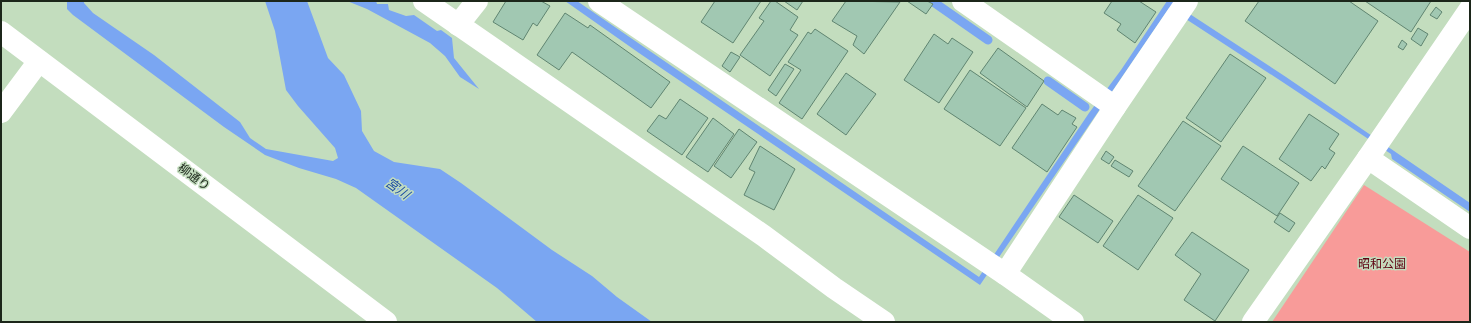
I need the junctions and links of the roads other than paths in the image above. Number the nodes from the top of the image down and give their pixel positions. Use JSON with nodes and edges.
{"nodes":[{"id":1,"x":424,"y":1,"type":"edge"},
{"id":2,"x":477,"y":1,"type":"edge"},
{"id":3,"x":599,"y":1,"type":"edge"},
{"id":4,"x":963,"y":1,"type":"edge"},
{"id":5,"x":1187,"y":1,"type":"edge"},
{"id":6,"x":1470,"y":9,"type":"edge"},
{"id":7,"x":458,"y":25,"type":"junction"},
{"id":8,"x":1,"y":32,"type":"edge"},
{"id":9,"x":39,"y":61,"type":"junction"},
{"id":10,"x":1115,"y":107,"type":"junction"},
{"id":11,"x":1,"y":112,"type":"edge"},
{"id":12,"x":1368,"y":158,"type":"junction"},
{"id":13,"x":1470,"y":228,"type":"edge"},
{"id":14,"x":1005,"y":274,"type":"junction"},
{"id":15,"x":386,"y":322,"type":"edge"},
{"id":16,"x":884,"y":322,"type":"edge"},
{"id":17,"x":1073,"y":322,"type":"edge"},
{"id":18,"x":1253,"y":322,"type":"edge"}],
"edges":[{"from":1,"to":7,"type":"street"},
{"from":2,"to":7,"type":"street"},
{"from":3,"to":14,"type":"street"},
{"from":4,"to":10,"type":"street"},
{"from":5,"to":10,"type":"street"},
{"from":6,"to":12,"type":"street"},
{"from":7,"to":16,"type":"street"},
{"from":8,"to":9,"type":"street","name":"柳通り"},
{"from":9,"to":11,"type":"street"},
{"from":9,"to":15,"type":"street","name":"柳通り"},
{"from":10,"to":14,"type":"street"},
{"from":12,"to":13,"type":"street"},
{"from":12,"to":18,"type":"street"},
{"from":14,"to":17,"type":"street"}]}
